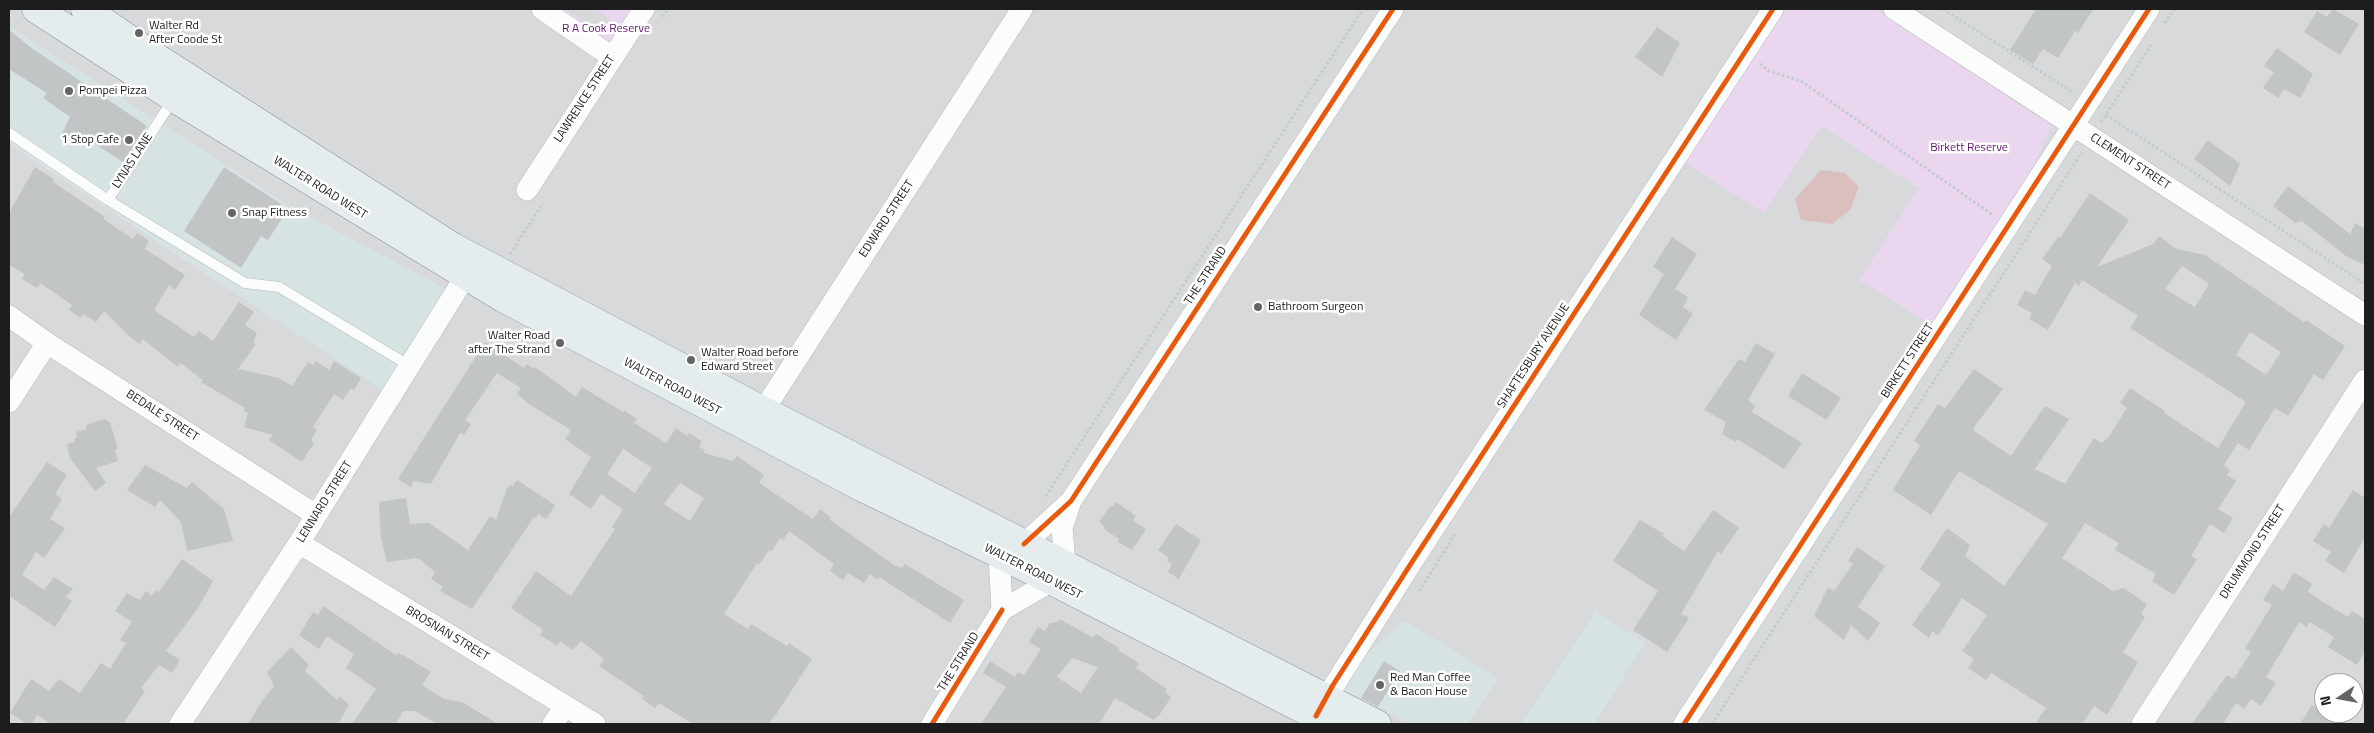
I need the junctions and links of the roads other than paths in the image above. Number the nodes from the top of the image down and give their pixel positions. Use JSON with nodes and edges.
{"nodes":[{"id":1,"x":36,"y":9,"type":"edge"},
{"id":2,"x":85,"y":9,"type":"edge"},
{"id":3,"x":542,"y":9,"type":"edge"},
{"id":4,"x":644,"y":9,"type":"edge"},
{"id":5,"x":1022,"y":9,"type":"edge"},
{"id":6,"x":1393,"y":9,"type":"edge"},
{"id":7,"x":1773,"y":9,"type":"edge"},
{"id":8,"x":1894,"y":9,"type":"edge"},
{"id":9,"x":2149,"y":9,"type":"edge"},
{"id":10,"x":612,"y":57,"type":"junction"},
{"id":11,"x":174,"y":98,"type":"junction"},
{"id":12,"x":2073,"y":125,"type":"junction"},
{"id":13,"x":9,"y":133,"type":"edge"},
{"id":14,"x":527,"y":190,"type":"dead end"},
{"id":15,"x":108,"y":200,"type":"junction"},
{"id":16,"x":465,"y":277,"type":"junction"},
{"id":17,"x":2365,"y":315,"type":"edge"},
{"id":18,"x":9,"y":316,"type":"edge"},
{"id":19,"x":47,"y":343,"type":"junction"},
{"id":20,"x":410,"y":366,"type":"junction"},
{"id":21,"x":2365,"y":380,"type":"edge"},
{"id":22,"x":9,"y":402,"type":"edge"},
{"id":23,"x":757,"y":420,"type":"junction"},
{"id":24,"x":1071,"y":501,"type":"junction"},
{"id":25,"x":316,"y":515,"type":"junction"},
{"id":26,"x":299,"y":544,"type":"junction"},
{"id":27,"x":1024,"y":544,"type":"junction"},
{"id":28,"x":999,"y":554,"type":"junction"},
{"id":29,"x":1058,"y":572,"type":"junction"},
{"id":30,"x":1002,"y":610,"type":"junction"},
{"id":31,"x":565,"y":706,"type":"junction"},
{"id":32,"x":1324,"y":712,"type":"edge"},
{"id":33,"x":180,"y":724,"type":"edge"},
{"id":34,"x":553,"y":724,"type":"edge"},
{"id":35,"x":595,"y":724,"type":"edge"},
{"id":36,"x":932,"y":724,"type":"edge"},
{"id":37,"x":1377,"y":724,"type":"edge"},
{"id":38,"x":1684,"y":724,"type":"edge"},
{"id":39,"x":2142,"y":724,"type":"edge"}],
"edges":[{"from":1,"to":11,"type":"main road","name":"WALTER ROAD WEST"},
{"from":2,"to":23,"type":"main road","name":"WALTER ROAD WEST"},
{"from":3,"to":10,"type":"street"},
{"from":4,"to":10,"type":"street","name":"LAWRENCE STREET"},
{"from":5,"to":23,"type":"street","name":"EDWARD STREET"},
{"from":6,"to":24,"type":"street","name":"THE STRAND"},
{"from":7,"to":32,"type":"street","name":"SHAFTESBURY AVENUE"},
{"from":8,"to":12,"type":"street","name":"CLEMENT STREET"},
{"from":9,"to":12,"type":"street","name":"BIRKETT STREET"},
{"from":10,"to":14,"type":"street","name":"LAWRENCE STREET"},
{"from":11,"to":15,"type":"lane","name":"LYNAS LANE"},
{"from":11,"to":16,"type":"main road","name":"WALTER ROAD WEST"},
{"from":12,"to":17,"type":"street","name":"CLEMENT STREET"},
{"from":12,"to":38,"type":"street","name":"BIRKETT STREET"},
{"from":13,"to":15,"type":"lane","name":"LYNAS LANE"},
{"from":15,"to":20,"type":"lane"},
{"from":16,"to":20,"type":"street","name":"LENNARD STREET"},
{"from":16,"to":23,"type":"main road","name":"WALTER ROAD WEST"},
{"from":18,"to":19,"type":"street","name":"BEDALE STREET"},
{"from":19,"to":22,"type":"street"},
{"from":19,"to":25,"type":"street","name":"BEDALE STREET"},
{"from":20,"to":25,"type":"street","name":"LENNARD STREET"},
{"from":21,"to":39,"type":"street","name":"DRUMMOND STREET"},
{"from":23,"to":27,"type":"main road","name":"WALTER ROAD WEST"},
{"from":23,"to":28,"type":"main road","name":"WALTER ROAD WEST"},
{"from":24,"to":27,"type":"street","name":"THE STRAND"},
{"from":24,"to":29,"type":"street","name":"THE STRAND"},
{"from":25,"to":26,"type":"street","name":"LENNARD STREET"},
{"from":26,"to":31,"type":"street","name":"BROSNAN STREET"},
{"from":26,"to":33,"type":"street","name":"LENNARD STREET"},
{"from":27,"to":29,"type":"main road","name":"WALTER ROAD WEST"},
{"from":28,"to":29,"type":"main road","name":"WALTER ROAD WEST"},
{"from":28,"to":30,"type":"street"},
{"from":29,"to":30,"type":"street","name":"THE STRAND"},
{"from":29,"to":32,"type":"main road","name":"WALTER ROAD WEST"},
{"from":30,"to":36,"type":"street","name":"THE STRAND"},
{"from":31,"to":34,"type":"street"},
{"from":31,"to":35,"type":"street","name":"BROSNAN STREET"},
{"from":32,"to":37,"type":"main road","name":"WALTER ROAD WEST"}]}
